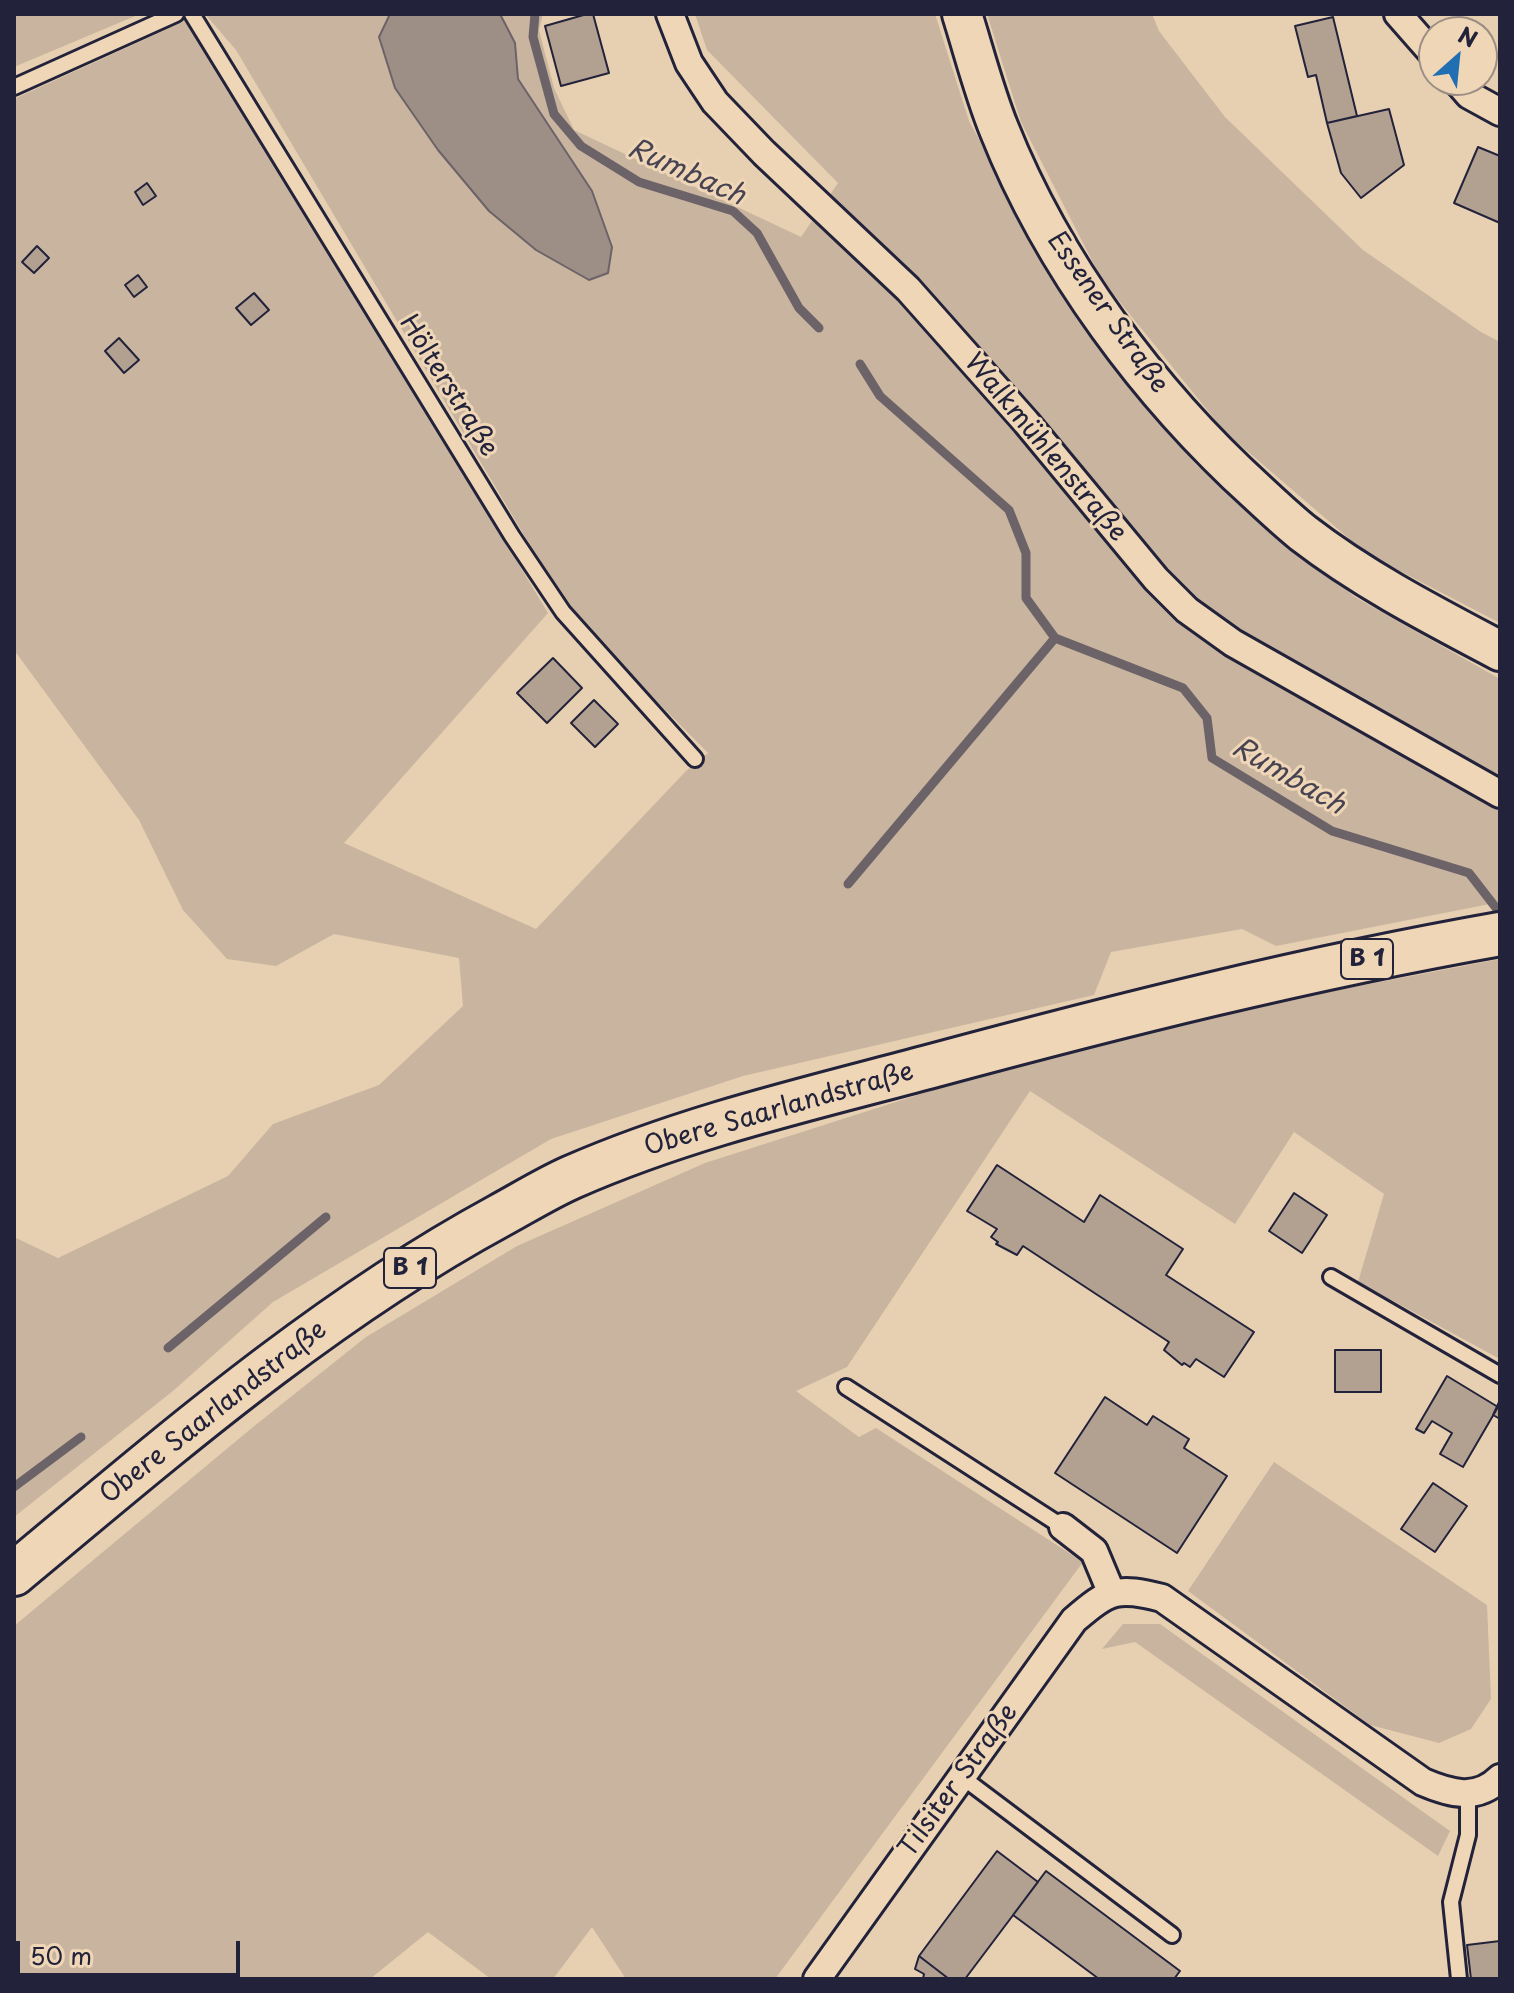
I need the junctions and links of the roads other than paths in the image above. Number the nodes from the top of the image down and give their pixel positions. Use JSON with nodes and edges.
{"nodes":[{"id":1,"x":176,"y":14,"type":"edge"},
{"id":2,"x":192,"y":14,"type":"edge"},
{"id":3,"x":670,"y":14,"type":"edge"},
{"id":4,"x":962,"y":14,"type":"edge"},
{"id":5,"x":1398,"y":14,"type":"edge"},
{"id":6,"x":1418,"y":37,"type":"edge"},
{"id":7,"x":14,"y":87,"type":"edge"},
{"id":8,"x":1471,"y":96,"type":"edge"},
{"id":9,"x":1500,"y":112,"type":"edge"},
{"id":10,"x":1500,"y":651,"type":"edge"},
{"id":11,"x":695,"y":759,"type":"dead end"},
{"id":12,"x":1500,"y":794,"type":"edge"},
{"id":13,"x":1500,"y":934,"type":"edge"},
{"id":14,"x":1331,"y":1277,"type":"dead end"},
{"id":15,"x":1500,"y":1375,"type":"edge"},
{"id":16,"x":846,"y":1387,"type":"dead end"},
{"id":17,"x":1063,"y":1527,"type":"joint"},
{"id":18,"x":14,"y":1574,"type":"edge"},
{"id":19,"x":1112,"y":1594,"type":"junction"},
{"id":20,"x":962,"y":1777,"type":"junction"},
{"id":21,"x":1500,"y":1778,"type":"edge"},
{"id":22,"x":1468,"y":1795,"type":"junction"},
{"id":23,"x":1172,"y":1935,"type":"dead end"},
{"id":24,"x":817,"y":1979,"type":"edge"},
{"id":25,"x":1459,"y":1979,"type":"edge"}],
"edges":[{"from":1,"to":7,"type":"lane"},
{"from":2,"to":11,"type":"lane","name":"Hölterstraße"},
{"from":3,"to":12,"type":"street","name":"Walkmühlenstraße"},
{"from":4,"to":10,"type":"main road","name":"Essener Straße"},
{"from":5,"to":6,"type":"street"},
{"from":8,"to":9,"type":"street"},
{"from":13,"to":18,"type":"main road","name":"Obere Saarlandstraße","number":"B 1"},
{"from":14,"to":15,"type":"lane"},
{"from":16,"to":17,"type":"lane"},
{"from":17,"to":19,"type":"street"},
{"from":19,"to":20,"type":"street","name":"Tilsiter Straße"},
{"from":19,"to":22,"type":"street"},
{"from":20,"to":23,"type":"lane"},
{"from":20,"to":24,"type":"street","name":"Tilsiter Straße"},
{"from":21,"to":22,"type":"street"},
{"from":22,"to":25,"type":"lane"}]}
